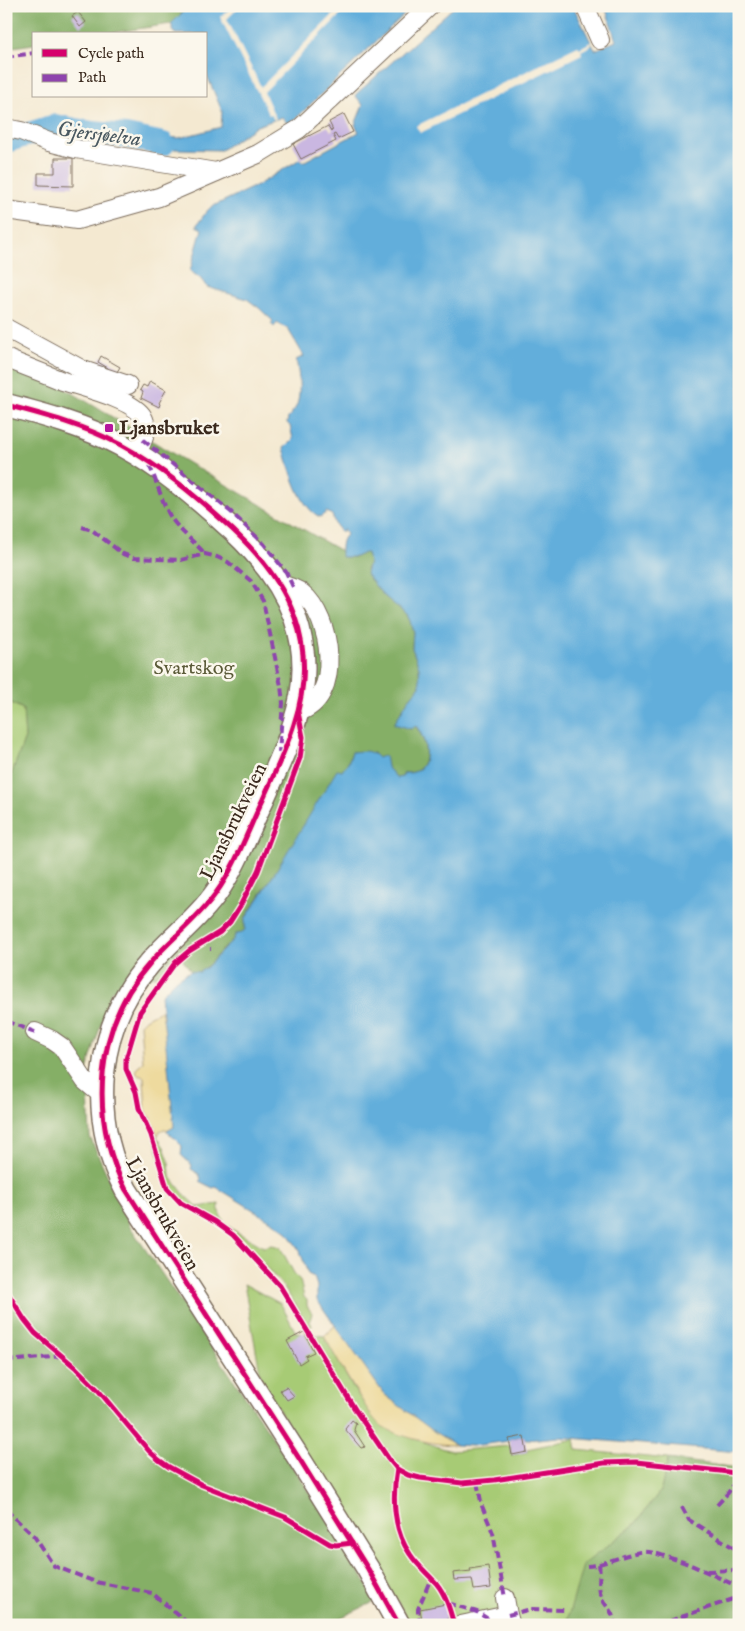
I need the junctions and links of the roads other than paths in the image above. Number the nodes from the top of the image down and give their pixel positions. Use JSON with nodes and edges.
{"nodes":[{"id":1,"x":430,"y":6,"type":"edge"},
{"id":2,"x":585,"y":6,"type":"edge"},
{"id":3,"x":600,"y":40,"type":"dead end"},
{"id":4,"x":14,"y":129,"type":"edge"},
{"id":5,"x":216,"y":172,"type":"junction"},
{"id":6,"x":6,"y":210,"type":"edge"},
{"id":7,"x":6,"y":328,"type":"edge"},
{"id":8,"x":6,"y":358,"type":"edge"},
{"id":9,"x":128,"y":385,"type":"dead end"},
{"id":10,"x":6,"y":405,"type":"edge"},
{"id":11,"x":137,"y":454,"type":"junction"},
{"id":12,"x":35,"y":1032,"type":"dead end"},
{"id":13,"x":102,"y":1096,"type":"junction"},
{"id":14,"x":505,"y":1598,"type":"dead end"},
{"id":15,"x":510,"y":1620,"type":"edge"},
{"id":16,"x":399,"y":1625,"type":"edge"},
{"id":17,"x":461,"y":1625,"type":"edge"}],
"edges":[{"from":1,"to":5,"type":"street"},
{"from":2,"to":3,"type":"street"},
{"from":4,"to":5,"type":"street"},
{"from":5,"to":6,"type":"street"},
{"from":7,"to":9,"type":"street"},
{"from":8,"to":11,"type":"street"},
{"from":10,"to":11,"type":"main road","name":"Ljansbrukveien"},
{"from":11,"to":13,"type":"main road","name":"Ljansbrukveien"},
{"from":12,"to":13,"type":"street"},
{"from":13,"to":16,"type":"main road","name":"Ljansbrukveien"},
{"from":14,"to":15,"type":"street"},
{"from":15,"to":17,"type":"street"}]}
